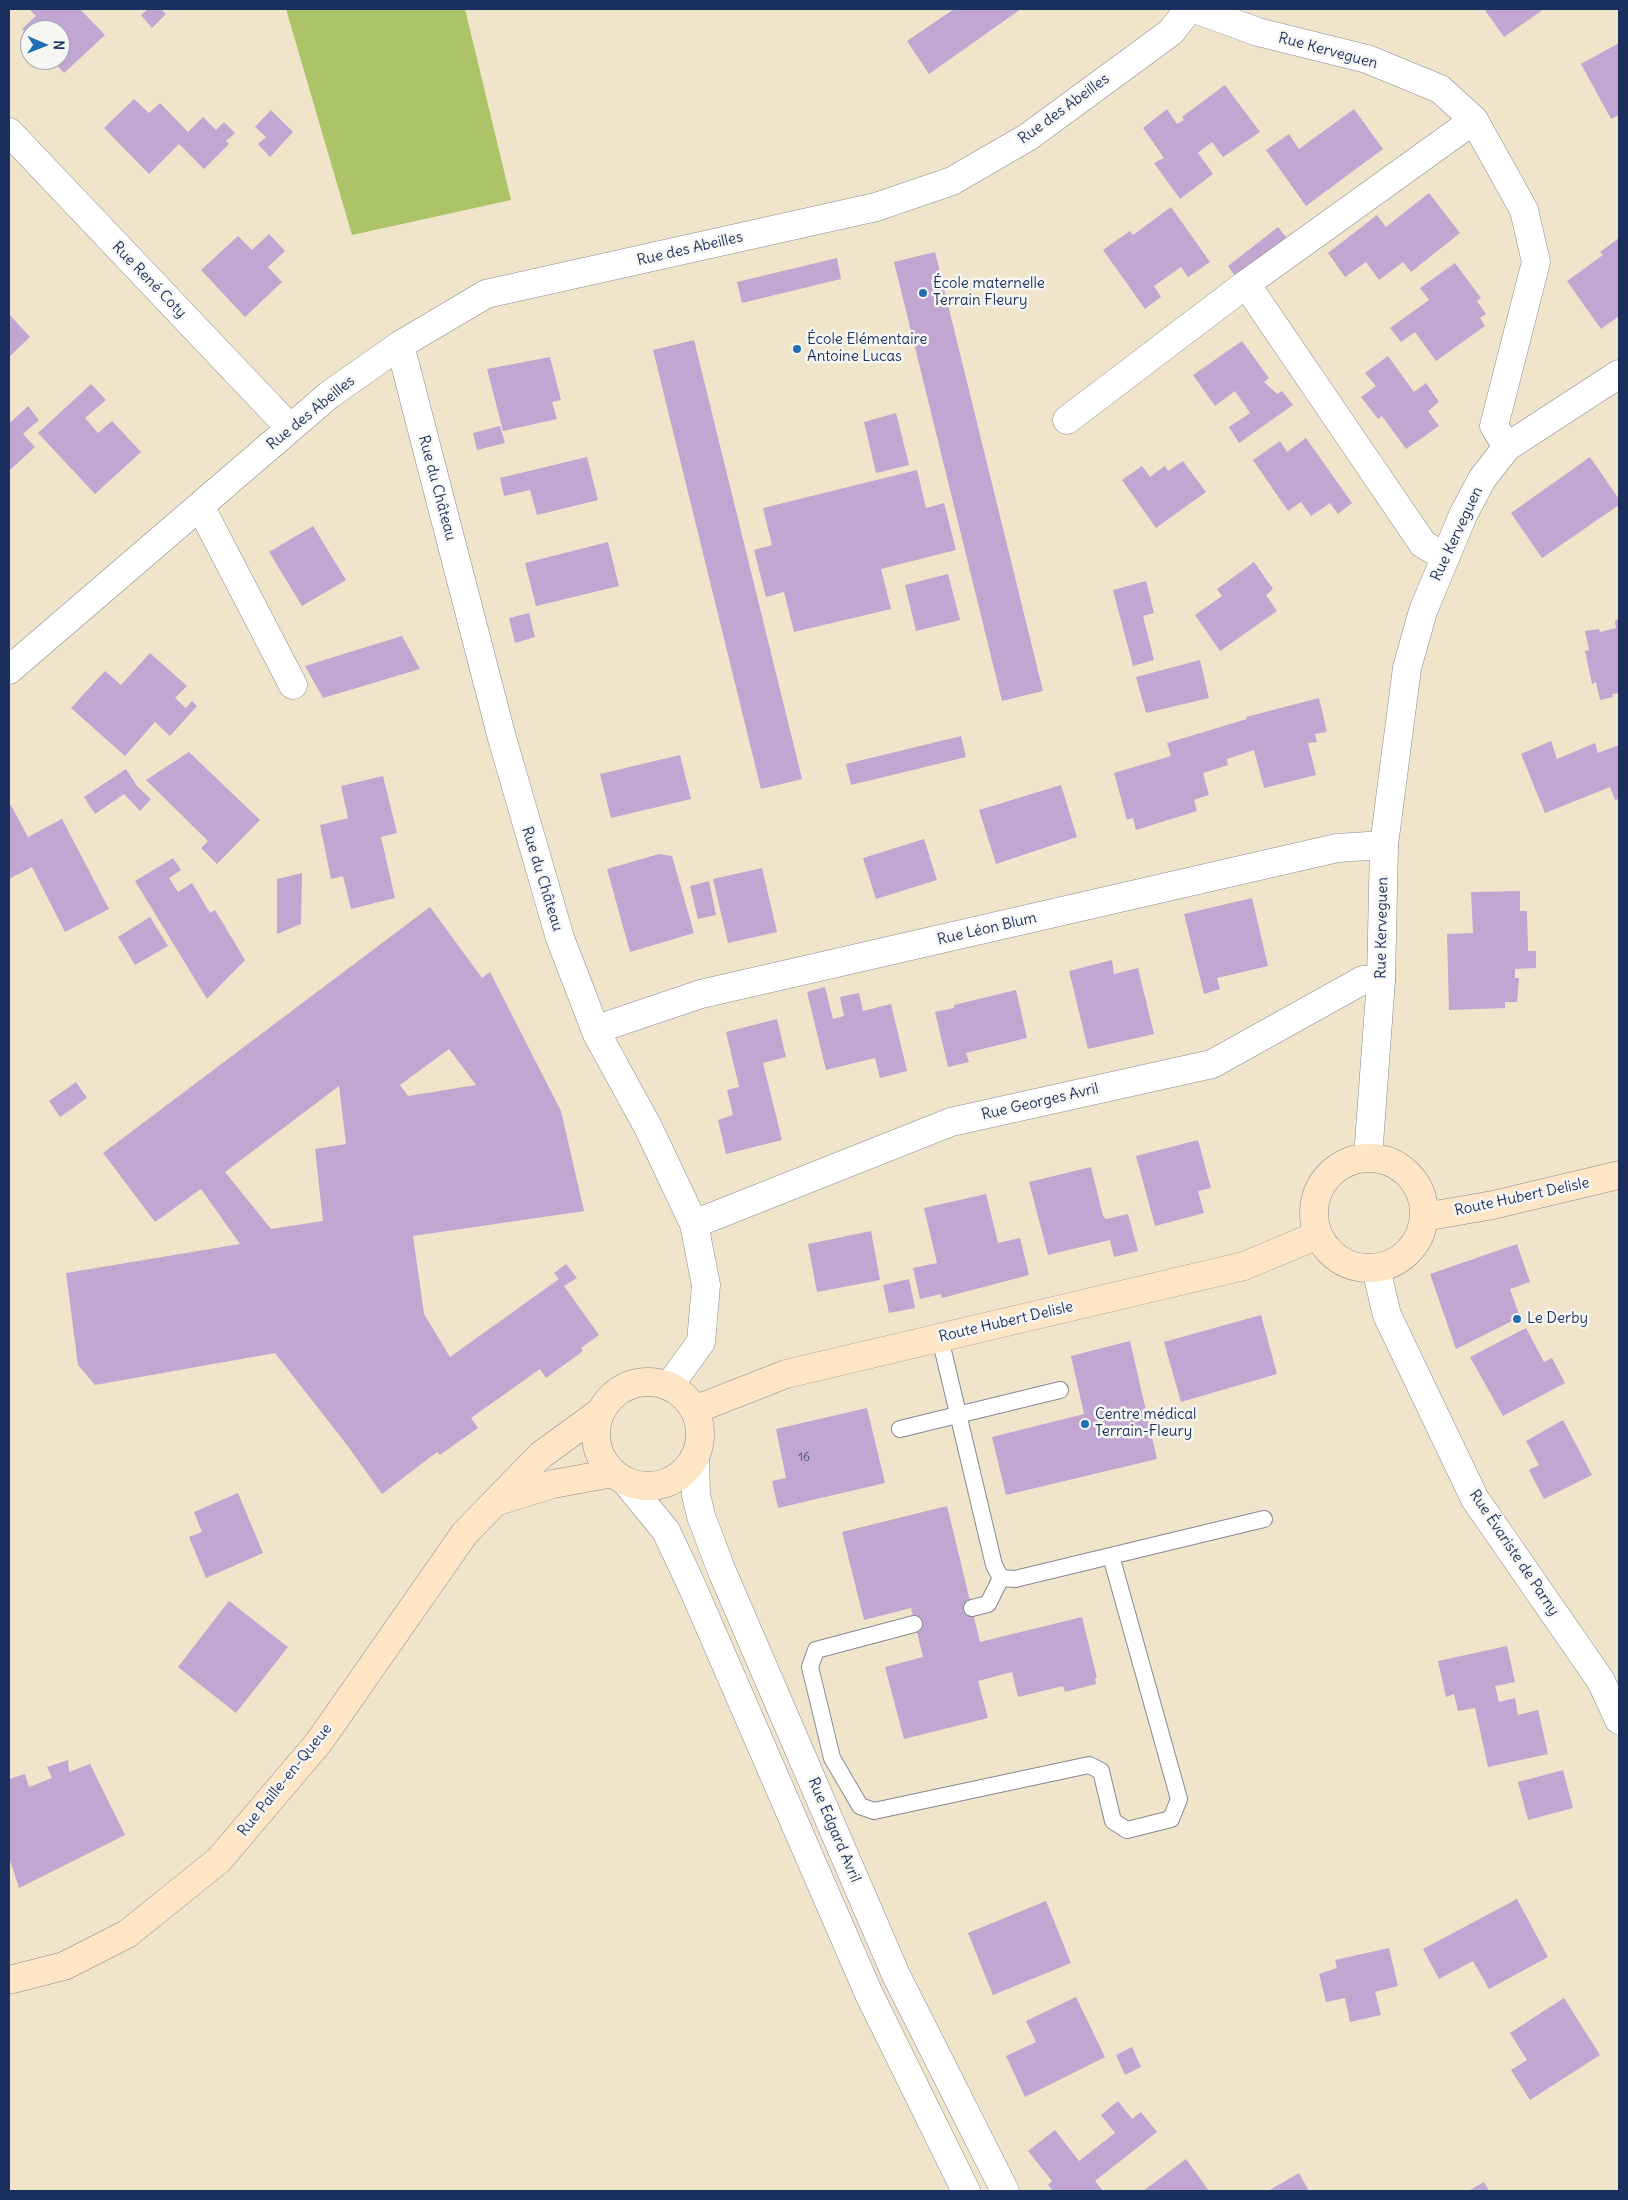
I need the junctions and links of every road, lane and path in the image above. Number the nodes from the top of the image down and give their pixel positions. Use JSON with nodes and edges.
{"nodes":[{"id":1,"x":1189,"y":9,"type":"edge"},
{"id":2,"x":1195,"y":9,"type":"edge"},
{"id":3,"x":1474,"y":120,"type":"junction"},
{"id":4,"x":9,"y":132,"type":"edge"},
{"id":5,"x":1246,"y":284,"type":"junction"},
{"id":6,"x":400,"y":345,"type":"junction"},
{"id":7,"x":1619,"y":374,"type":"edge"},
{"id":8,"x":1066,"y":420,"type":"dead end"},
{"id":9,"x":290,"y":428,"type":"junction"},
{"id":10,"x":1507,"y":447,"type":"junction"},
{"id":11,"x":200,"y":506,"type":"junction"},
{"id":12,"x":1444,"y":558,"type":"junction"},
{"id":13,"x":9,"y":670,"type":"edge"},
{"id":14,"x":293,"y":685,"type":"dead end"},
{"id":15,"x":1384,"y":845,"type":"junction"},
{"id":16,"x":1382,"y":980,"type":"junction"},
{"id":17,"x":597,"y":1034,"type":"junction"},
{"id":18,"x":1368,"y":1157,"type":"junction"},
{"id":19,"x":1619,"y":1175,"type":"edge"},
{"id":20,"x":1424,"y":1217,"type":"junction"},
{"id":21,"x":694,"y":1224,"type":"junction"},
{"id":22,"x":1318,"y":1235,"type":"junction"},
{"id":23,"x":1376,"y":1269,"type":"junction"},
{"id":24,"x":940,"y":1338,"type":"junction"},
{"id":25,"x":669,"y":1386,"type":"junction"},
{"id":26,"x":1060,"y":1390,"type":"dead end"},
{"id":27,"x":694,"y":1410,"type":"junction"},
{"id":28,"x":600,"y":1412,"type":"junction"},
{"id":29,"x":960,"y":1416,"type":"junction"},
{"id":30,"x":900,"y":1429,"type":"dead end"},
{"id":31,"x":695,"y":1457,"type":"junction"},
{"id":32,"x":619,"y":1478,"type":"junction"},
{"id":33,"x":496,"y":1502,"type":"junction"},
{"id":34,"x":1264,"y":1520,"type":"dead end"},
{"id":35,"x":1111,"y":1556,"type":"junction"},
{"id":36,"x":1001,"y":1578,"type":"junction"},
{"id":37,"x":972,"y":1608,"type":"dead end"},
{"id":38,"x":914,"y":1624,"type":"dead end"},
{"id":39,"x":1619,"y":1720,"type":"edge"},
{"id":40,"x":9,"y":1980,"type":"edge"},
{"id":41,"x":966,"y":2191,"type":"edge"},
{"id":42,"x":1005,"y":2191,"type":"edge"}],
"edges":[{"from":1,"to":6,"type":"street","name":"Rue des Abeilles"},
{"from":2,"to":3,"type":"street","name":"Rue Kerveguen"},
{"from":3,"to":5,"type":"street"},
{"from":3,"to":10,"type":"street","name":"Rue Kerveguen"},
{"from":4,"to":9,"type":"street","name":"Rue René Coty"},
{"from":5,"to":8,"type":"street"},
{"from":5,"to":12,"type":"street"},
{"from":6,"to":9,"type":"street","name":"Rue des Abeilles"},
{"from":6,"to":17,"type":"street","name":"Rue du Château"},
{"from":7,"to":10,"type":"street"},
{"from":9,"to":11,"type":"street","name":"Rue des Abeilles"},
{"from":10,"to":12,"type":"street","name":"Rue Kerveguen"},
{"from":11,"to":13,"type":"street","name":"Rue des Abeilles"},
{"from":11,"to":14,"type":"street"},
{"from":12,"to":15,"type":"street","name":"Rue Kerveguen"},
{"from":15,"to":16,"type":"street","name":"Rue Kerveguen"},
{"from":15,"to":17,"type":"street","name":"Rue Léon Blum"},
{"from":16,"to":18,"type":"street","name":"Rue Kerveguen"},
{"from":16,"to":21,"type":"street","name":"Rue Georges Avril"},
{"from":17,"to":21,"type":"street","name":"Rue du Château"},
{"from":18,"to":20,"type":"main road"},
{"from":18,"to":22,"type":"main road"},
{"from":19,"to":20,"type":"main road","name":"Route Hubert Delisle"},
{"from":20,"to":23,"type":"main road"},
{"from":21,"to":25,"type":"street","name":"Rue du Château"},
{"from":22,"to":23,"type":"main road"},
{"from":22,"to":24,"type":"main road","name":"Route Hubert Delisle"},
{"from":23,"to":39,"type":"street","name":"Rue Évariste de Parny"},
{"from":24,"to":27,"type":"main road","name":"Route Hubert Delisle"},
{"from":24,"to":29,"type":"lane"},
{"from":25,"to":27,"type":"main road"},
{"from":25,"to":28,"type":"main road"},
{"from":26,"to":29,"type":"lane"},
{"from":27,"to":31,"type":"main road"},
{"from":28,"to":32,"type":"main road"},
{"from":28,"to":33,"type":"main road","name":"Rue Paille-en-Queue"},
{"from":29,"to":30,"type":"lane"},
{"from":29,"to":36,"type":"lane"},
{"from":31,"to":32,"type":"main road"},
{"from":31,"to":42,"type":"street","name":"Rue Edgard Avril"},
{"from":32,"to":33,"type":"main road","name":"Rue Paille-en-Queue"},
{"from":32,"to":41,"type":"street"},
{"from":33,"to":40,"type":"main road","name":"Rue Paille-en-Queue"},
{"from":34,"to":35,"type":"lane"},
{"from":35,"to":36,"type":"lane"},
{"from":35,"to":38,"type":"lane"},
{"from":36,"to":37,"type":"lane"}]}
